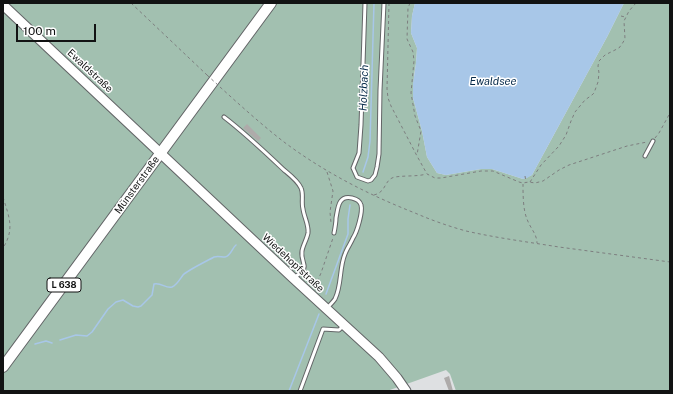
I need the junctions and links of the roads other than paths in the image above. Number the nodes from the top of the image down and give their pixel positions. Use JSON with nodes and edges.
{"nodes":[{"id":1,"x":271,"y":3,"type":"edge"},
{"id":2,"x":364,"y":3,"type":"edge"},
{"id":3,"x":384,"y":3,"type":"edge"},
{"id":4,"x":3,"y":5,"type":"edge"},
{"id":5,"x":224,"y":117,"type":"dead end"},
{"id":6,"x":653,"y":141,"type":"road end"},
{"id":7,"x":161,"y":153,"type":"junction"},
{"id":8,"x":645,"y":156,"type":"dead end"},
{"id":9,"x":334,"y":233,"type":"road end"},
{"id":10,"x":293,"y":278,"type":"junction"},
{"id":11,"x":326,"y":309,"type":"junction"},
{"id":12,"x":344,"y":325,"type":"junction"},
{"id":13,"x":3,"y":367,"type":"edge"},
{"id":14,"x":300,"y":391,"type":"edge"},
{"id":15,"x":406,"y":391,"type":"edge"}],
"edges":[{"from":1,"to":7,"type":"main road","name":"Münsterstraße","number":"L 638"},
{"from":2,"to":3,"type":"lane"},
{"from":4,"to":7,"type":"main road","name":"Ewaldstraße"},
{"from":5,"to":10,"type":"lane"},
{"from":6,"to":8,"type":"lane"},
{"from":7,"to":10,"type":"main road","name":"Wiedehopfstraße"},
{"from":7,"to":13,"type":"main road","name":"Münsterstraße","number":"L 638"},
{"from":9,"to":11,"type":"lane"},
{"from":10,"to":11,"type":"main road","name":"Wiedehopfstraße"},
{"from":11,"to":12,"type":"main road","name":"Wiedehopfstraße"},
{"from":12,"to":14,"type":"lane"},
{"from":12,"to":15,"type":"main road","name":"Wiedehopfstraße"}]}
